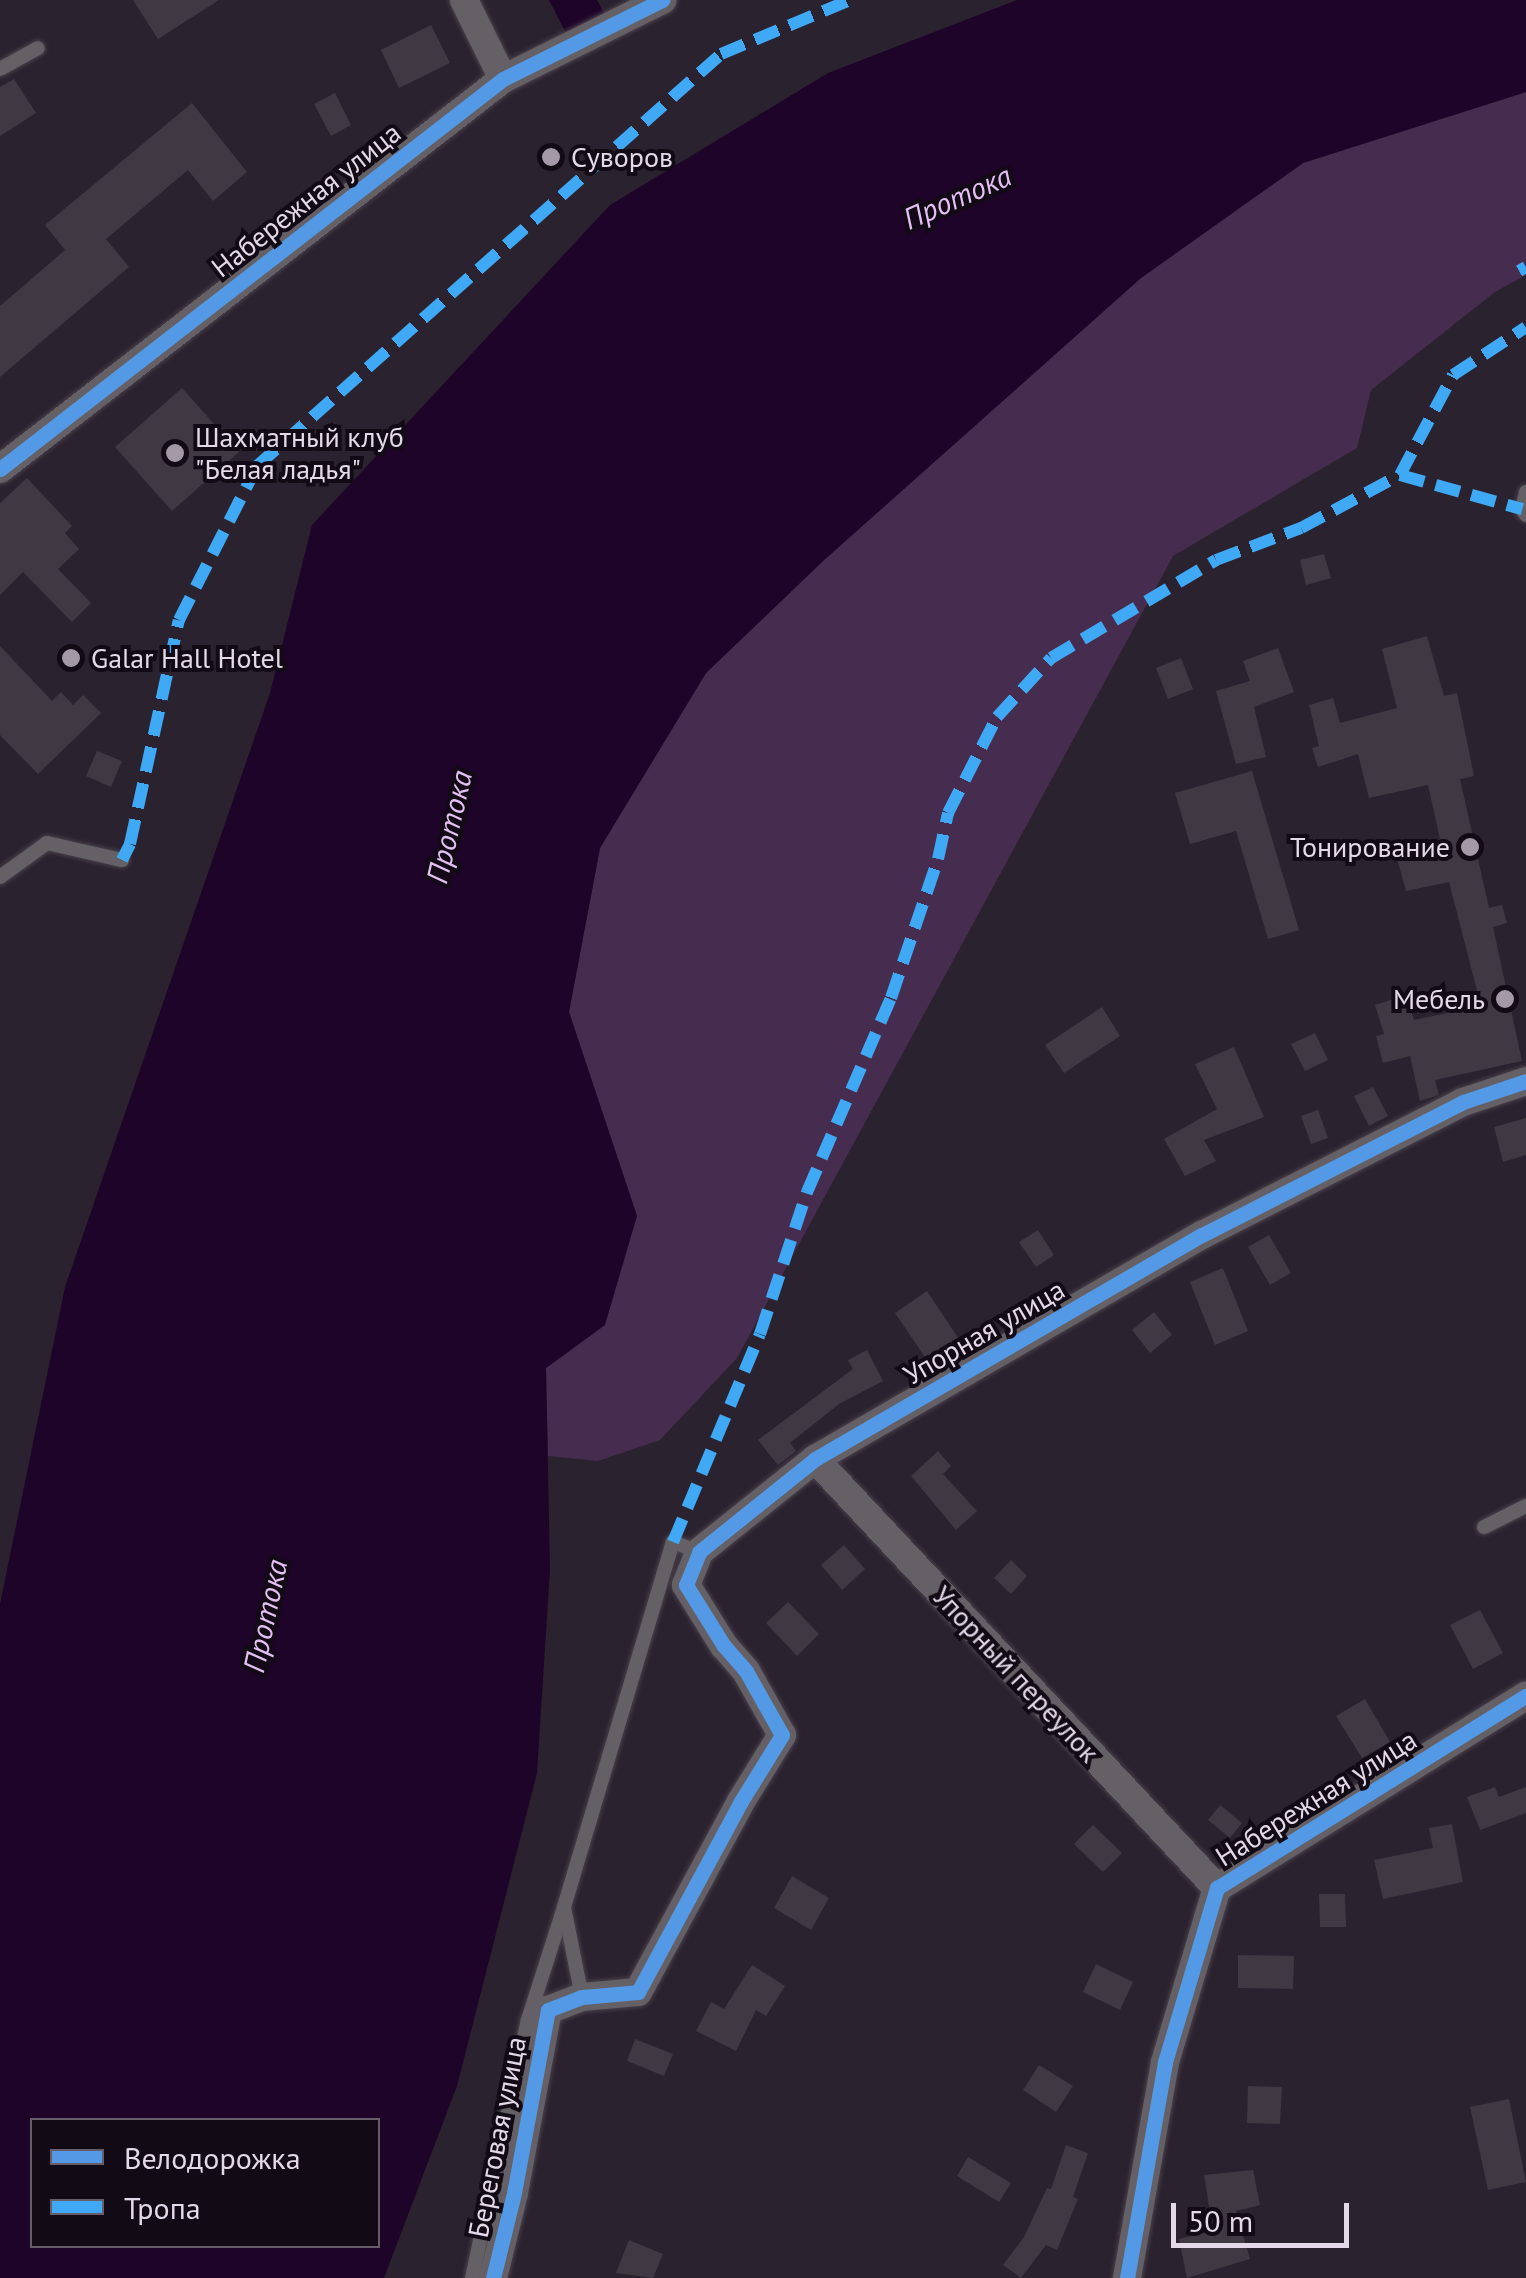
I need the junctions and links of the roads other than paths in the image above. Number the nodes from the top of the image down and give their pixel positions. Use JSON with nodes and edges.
{"nodes":[{"id":1,"x":464,"y":0,"type":"edge"},
{"id":2,"x":662,"y":0,"type":"edge"},
{"id":3,"x":38,"y":48,"type":"dead end"},
{"id":4,"x":0,"y":69,"type":"edge"},
{"id":5,"x":503,"y":79,"type":"junction"},
{"id":6,"x":0,"y":469,"type":"edge"},
{"id":7,"x":1526,"y":492,"type":"edge"},
{"id":8,"x":1526,"y":515,"type":"edge"},
{"id":9,"x":122,"y":860,"type":"dead end"},
{"id":10,"x":0,"y":878,"type":"edge"},
{"id":11,"x":1526,"y":1081,"type":"edge"},
{"id":12,"x":814,"y":1459,"type":"junction"},
{"id":13,"x":1526,"y":1506,"type":"edge"},
{"id":14,"x":1484,"y":1527,"type":"dead end"},
{"id":15,"x":700,"y":1552,"type":"junction"},
{"id":16,"x":1526,"y":1696,"type":"edge"},
{"id":17,"x":1217,"y":1888,"type":"junction"},
{"id":18,"x":564,"y":1907,"type":"junction"},
{"id":19,"x":582,"y":1996,"type":"junction"},
{"id":20,"x":472,"y":2278,"type":"edge"},
{"id":21,"x":493,"y":2278,"type":"edge"},
{"id":22,"x":1127,"y":2278,"type":"edge"}],
"edges":[{"from":1,"to":5,"type":"street"},
{"from":2,"to":5,"type":"street","name":"Набережная улица"},
{"from":3,"to":4,"type":"lane"},
{"from":5,"to":6,"type":"street","name":"Набережная улица"},
{"from":7,"to":8,"type":"lane"},
{"from":9,"to":10,"type":"lane"},
{"from":11,"to":12,"type":"street","name":"Упорная улица"},
{"from":12,"to":15,"type":"street","name":"Упорная улица"},
{"from":12,"to":17,"type":"street","name":"Упорный переулок"},
{"from":13,"to":14,"type":"lane"},
{"from":15,"to":18,"type":"lane"},
{"from":15,"to":19,"type":"street"},
{"from":16,"to":17,"type":"street","name":"Набережная улица"},
{"from":17,"to":22,"type":"street","name":"Набережная улица"},
{"from":18,"to":19,"type":"lane"},
{"from":18,"to":20,"type":"lane"},
{"from":19,"to":21,"type":"street","name":"Береговая улица"}]}
